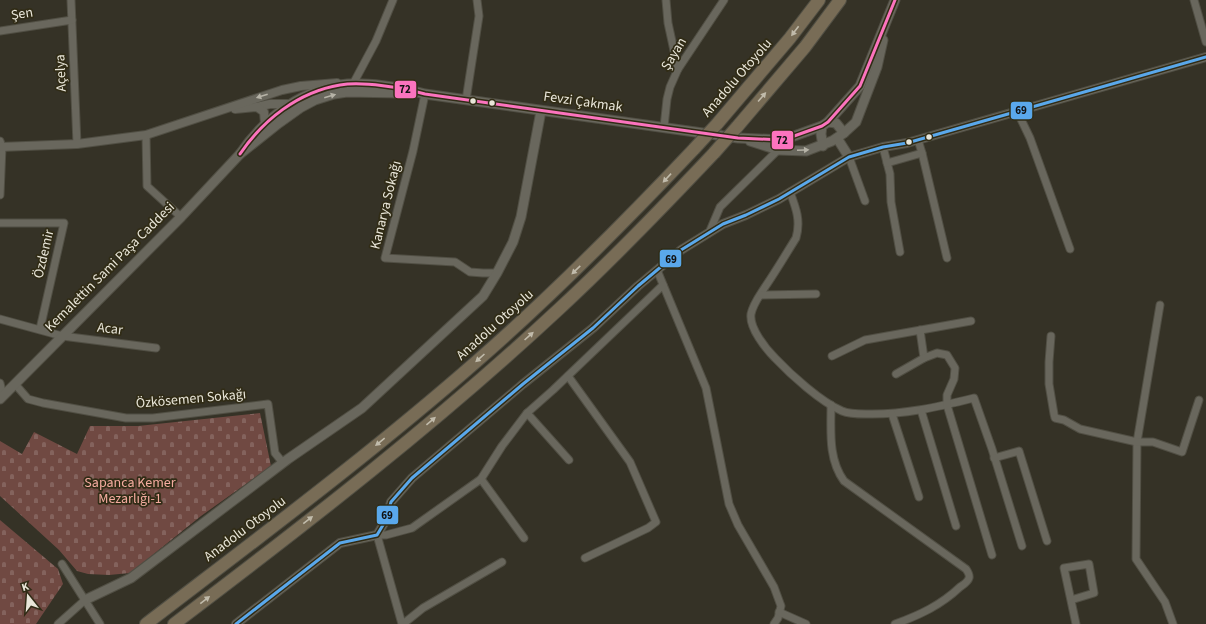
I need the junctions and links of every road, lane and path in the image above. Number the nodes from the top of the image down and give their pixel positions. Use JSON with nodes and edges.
{"nodes":[{"id":1,"x":71,"y":0,"type":"edge"},
{"id":2,"x":393,"y":0,"type":"edge"},
{"id":3,"x":477,"y":0,"type":"edge"},
{"id":4,"x":666,"y":0,"type":"edge"},
{"id":5,"x":724,"y":0,"type":"edge"},
{"id":6,"x":819,"y":0,"type":"edge"},
{"id":7,"x":840,"y":0,"type":"edge"},
{"id":8,"x":895,"y":0,"type":"edge"},
{"id":9,"x":1194,"y":0,"type":"edge"},
{"id":10,"x":890,"y":11,"type":"junction"},
{"id":11,"x":72,"y":20,"type":"junction"},
{"id":12,"x":0,"y":31,"type":"edge"},
{"id":13,"x":1206,"y":42,"type":"edge"},
{"id":14,"x":1206,"y":57,"type":"edge"},
{"id":15,"x":678,"y":69,"type":"junction"},
{"id":16,"x":353,"y":84,"type":"junction"},
{"id":17,"x":341,"y":85,"type":"junction"},
{"id":18,"x":276,"y":92,"type":"junction"},
{"id":19,"x":425,"y":94,"type":"junction"},
{"id":20,"x":466,"y":100,"type":"junction"},
{"id":21,"x":291,"y":104,"type":"junction"},
{"id":22,"x":306,"y":105,"type":"junction"},
{"id":23,"x":257,"y":107,"type":"junction"},
{"id":24,"x":541,"y":111,"type":"junction"},
{"id":25,"x":1017,"y":111,"type":"junction"},
{"id":26,"x":212,"y":114,"type":"junction"},
{"id":27,"x":290,"y":116,"type":"junction"},
{"id":28,"x":265,"y":124,"type":"junction"},
{"id":29,"x":825,"y":124,"type":"junction"},
{"id":30,"x":664,"y":127,"type":"junction"},
{"id":31,"x":737,"y":132,"type":"junction"},
{"id":32,"x":146,"y":135,"type":"junction"},
{"id":33,"x":841,"y":135,"type":"junction"},
{"id":34,"x":918,"y":140,"type":"junction"},
{"id":35,"x":77,"y":144,"type":"junction"},
{"id":36,"x":1,"y":145,"type":"edge"},
{"id":37,"x":823,"y":146,"type":"junction"},
{"id":38,"x":883,"y":147,"type":"junction"},
{"id":39,"x":778,"y":150,"type":"junction"},
{"id":40,"x":922,"y":153,"type":"junction"},
{"id":41,"x":240,"y":154,"type":"junction"},
{"id":42,"x":849,"y":157,"type":"junction"},
{"id":43,"x":887,"y":163,"type":"junction"},
{"id":44,"x":790,"y":192,"type":"junction"},
{"id":45,"x":0,"y":195,"type":"edge"},
{"id":46,"x":865,"y":201,"type":"dead end"},
{"id":47,"x":181,"y":217,"type":"junction"},
{"id":48,"x":0,"y":223,"type":"edge"},
{"id":49,"x":709,"y":233,"type":"junction"},
{"id":50,"x":1070,"y":250,"type":"dead end"},
{"id":51,"x":900,"y":252,"type":"dead end"},
{"id":52,"x":947,"y":258,"type":"dead end"},
{"id":53,"x":657,"y":270,"type":"junction"},
{"id":54,"x":497,"y":273,"type":"junction"},
{"id":55,"x":663,"y":285,"type":"junction"},
{"id":56,"x":761,"y":294,"type":"junction"},
{"id":57,"x":816,"y":294,"type":"dead end"},
{"id":58,"x":1160,"y":305,"type":"dead end"},
{"id":59,"x":0,"y":319,"type":"edge"},
{"id":60,"x":971,"y":321,"type":"dead end"},
{"id":61,"x":40,"y":329,"type":"junction"},
{"id":62,"x":920,"y":330,"type":"junction"},
{"id":63,"x":62,"y":336,"type":"junction"},
{"id":64,"x":1051,"y":336,"type":"dead end"},
{"id":65,"x":156,"y":348,"type":"dead end"},
{"id":66,"x":832,"y":356,"type":"dead end"},
{"id":67,"x":924,"y":358,"type":"junction"},
{"id":68,"x":896,"y":374,"type":"dead end"},
{"id":69,"x":568,"y":376,"type":"junction"},
{"id":70,"x":0,"y":384,"type":"edge"},
{"id":71,"x":15,"y":384,"type":"junction"},
{"id":72,"x":2,"y":397,"type":"edge"},
{"id":73,"x":1199,"y":400,"type":"dead end"},
{"id":74,"x":831,"y":405,"type":"junction"},
{"id":75,"x":947,"y":405,"type":"junction"},
{"id":76,"x":921,"y":410,"type":"junction"},
{"id":77,"x":527,"y":413,"type":"junction"},
{"id":78,"x":892,"y":414,"type":"junction"},
{"id":79,"x":1137,"y":442,"type":"junction"},
{"id":80,"x":994,"y":458,"type":"junction"},
{"id":81,"x":569,"y":460,"type":"dead end"},
{"id":82,"x":283,"y":463,"type":"junction"},
{"id":83,"x":481,"y":479,"type":"junction"},
{"id":84,"x":919,"y":497,"type":"dead end"},
{"id":85,"x":956,"y":526,"type":"dead end"},
{"id":86,"x":377,"y":535,"type":"junction"},
{"id":87,"x":524,"y":538,"type":"dead end"},
{"id":88,"x":1047,"y":541,"type":"dead end"},
{"id":89,"x":1022,"y":546,"type":"dead end"},
{"id":90,"x":992,"y":555,"type":"dead end"},
{"id":91,"x":584,"y":558,"type":"dead end"},
{"id":92,"x":502,"y":562,"type":"dead end"},
{"id":93,"x":62,"y":564,"type":"dead end"},
{"id":94,"x":85,"y":600,"type":"junction"},
{"id":95,"x":1071,"y":600,"type":"junction"},
{"id":96,"x":779,"y":612,"type":"junction"},
{"id":97,"x":58,"y":624,"type":"edge"},
{"id":98,"x":100,"y":624,"type":"edge"},
{"id":99,"x":146,"y":624,"type":"edge"},
{"id":100,"x":174,"y":624,"type":"edge"},
{"id":101,"x":236,"y":624,"type":"edge"},
{"id":102,"x":402,"y":624,"type":"edge"},
{"id":103,"x":774,"y":624,"type":"edge"},
{"id":104,"x":806,"y":624,"type":"edge"},
{"id":105,"x":895,"y":624,"type":"edge"},
{"id":106,"x":1076,"y":624,"type":"edge"},
{"id":107,"x":1173,"y":624,"type":"edge"}],
"edges":[{"from":1,"to":11,"type":"street","name":"Açelya"},
{"from":2,"to":16,"type":"street"},
{"from":3,"to":20,"type":"street"},
{"from":4,"to":15,"type":"street"},
{"from":5,"to":15,"type":"street","name":"Şayan"},
{"from":6,"to":99,"type":"highway","name":"Anadolu Otoyolu","one_way":true,"bridge":true},
{"from":31,"to":7,"type":"highway","one_way":true},
{"from":8,"to":10,"type":"main road"},
{"from":9,"to":13,"type":"street"},
{"from":10,"to":29,"type":"main road"},
{"from":10,"to":33,"type":"main road"},
{"from":11,"to":12,"type":"street","name":"Şen"},
{"from":11,"to":35,"type":"street","name":"Açelya"},
{"from":14,"to":25,"type":"street"},
{"from":15,"to":30,"type":"street","name":"Şayan"},
{"from":16,"to":17,"type":"main road","name":"Kemalettin Sami Paşa Caddesi"},
{"from":16,"to":19,"type":"main road","name":"Kemalettin Sami Paşa Caddesi"},
{"from":17,"to":18,"type":"street"},
{"from":17,"to":21,"type":"main road","name":"Kemalettin Sami Paşa Caddesi"},
{"from":18,"to":21,"type":"street"},
{"from":18,"to":26,"type":"street","one_way":true},
{"from":19,"to":20,"type":"main road","name":"Fevzi Çakmak"},
{"from":22,"to":19,"type":"main road","name":"Kemalettin Sami Paşa Caddesi","one_way":true},
{"from":19,"to":54,"type":"street","name":"Kanarya Sokağı"},
{"from":20,"to":24,"type":"main road","name":"Fevzi Çakmak"},
{"from":21,"to":22,"type":"street"},
{"from":21,"to":23,"type":"street"},
{"from":21,"to":27,"type":"street"},
{"from":21,"to":28,"type":"main road","name":"Kemalettin Sami Paşa Caddesi"},
{"from":22,"to":27,"type":"main road","name":"Kemalettin Sami Paşa Caddesi"},
{"from":23,"to":26,"type":"street"},
{"from":23,"to":28,"type":"street"},
{"from":24,"to":30,"type":"main road","name":"Fevzi Çakmak"},
{"from":24,"to":54,"type":"main road"},
{"from":25,"to":34,"type":"street"},
{"from":25,"to":50,"type":"street"},
{"from":26,"to":32,"type":"street"},
{"from":27,"to":41,"type":"main road","name":"Kemalettin Sami Paşa Caddesi"},
{"from":28,"to":41,"type":"main road","name":"Kemalettin Sami Paşa Caddesi"},
{"from":29,"to":31,"type":"main road"},
{"from":29,"to":33,"type":"main road"},
{"from":29,"to":37,"type":"main road"},
{"from":30,"to":31,"type":"main road","name":"Fevzi Çakmak"},
{"from":31,"to":39,"type":"main road"},
{"from":100,"to":31,"type":"highway","one_way":true,"bridge":true},
{"from":32,"to":35,"type":"street"},
{"from":32,"to":47,"type":"street"},
{"from":33,"to":37,"type":"main road"},
{"from":33,"to":42,"type":"main road"},
{"from":34,"to":38,"type":"street"},
{"from":34,"to":40,"type":"street"},
{"from":35,"to":36,"type":"street"},
{"from":36,"to":45,"type":"street"},
{"from":39,"to":37,"type":"main road","one_way":true},
{"from":38,"to":42,"type":"street"},
{"from":38,"to":43,"type":"street"},
{"from":39,"to":49,"type":"street"},
{"from":40,"to":43,"type":"street"},
{"from":40,"to":52,"type":"street"},
{"from":41,"to":47,"type":"main road","name":"Kemalettin Sami Paşa Caddesi"},
{"from":42,"to":44,"type":"street"},
{"from":42,"to":46,"type":"street"},
{"from":43,"to":51,"type":"street"},
{"from":44,"to":49,"type":"street"},
{"from":44,"to":56,"type":"street"},
{"from":47,"to":63,"type":"main road","name":"Kemalettin Sami Paşa Caddesi"},
{"from":48,"to":61,"type":"street","name":"Özdemir"},
{"from":49,"to":53,"type":"street"},
{"from":53,"to":55,"type":"street"},
{"from":53,"to":86,"type":"street"},
{"from":54,"to":82,"type":"main road"},
{"from":55,"to":69,"type":"street"},
{"from":55,"to":96,"type":"street"},
{"from":56,"to":57,"type":"street"},
{"from":56,"to":74,"type":"street"},
{"from":58,"to":79,"type":"street"},
{"from":59,"to":61,"type":"street","name":"Acar"},
{"from":60,"to":62,"type":"street"},
{"from":61,"to":63,"type":"street","name":"Acar"},
{"from":62,"to":66,"type":"street"},
{"from":62,"to":67,"type":"street"},
{"from":63,"to":65,"type":"street","name":"Acar"},
{"from":63,"to":71,"type":"main road","name":"Kemalettin Sami Paşa Caddesi"},
{"from":64,"to":79,"type":"street"},
{"from":67,"to":68,"type":"street"},
{"from":67,"to":75,"type":"street"},
{"from":69,"to":77,"type":"street"},
{"from":69,"to":91,"type":"street"},
{"from":70,"to":72,"type":"street"},
{"from":71,"to":72,"type":"main road","name":"Kemalettin Sami Paşa Caddesi"},
{"from":71,"to":82,"type":"street","name":"Özkösemen Sokağı"},
{"from":73,"to":79,"type":"street"},
{"from":74,"to":78,"type":"street"},
{"from":74,"to":105,"type":"street"},
{"from":75,"to":76,"type":"street"},
{"from":75,"to":80,"type":"street"},
{"from":75,"to":90,"type":"street"},
{"from":76,"to":78,"type":"street"},
{"from":76,"to":85,"type":"street"},
{"from":77,"to":81,"type":"street"},
{"from":77,"to":83,"type":"street"},
{"from":78,"to":84,"type":"street"},
{"from":79,"to":107,"type":"street"},
{"from":80,"to":88,"type":"street"},
{"from":80,"to":89,"type":"street"},
{"from":82,"to":94,"type":"main road"},
{"from":83,"to":86,"type":"street"},
{"from":83,"to":87,"type":"street"},
{"from":86,"to":101,"type":"street"},
{"from":86,"to":102,"type":"street"},
{"from":92,"to":102,"type":"street"},
{"from":93,"to":94,"type":"street"},
{"from":94,"to":97,"type":"street"},
{"from":94,"to":98,"type":"street"},
{"from":95,"to":95,"type":"street"},
{"from":95,"to":106,"type":"street"},
{"from":96,"to":103,"type":"street"},
{"from":96,"to":104,"type":"street"}]}
